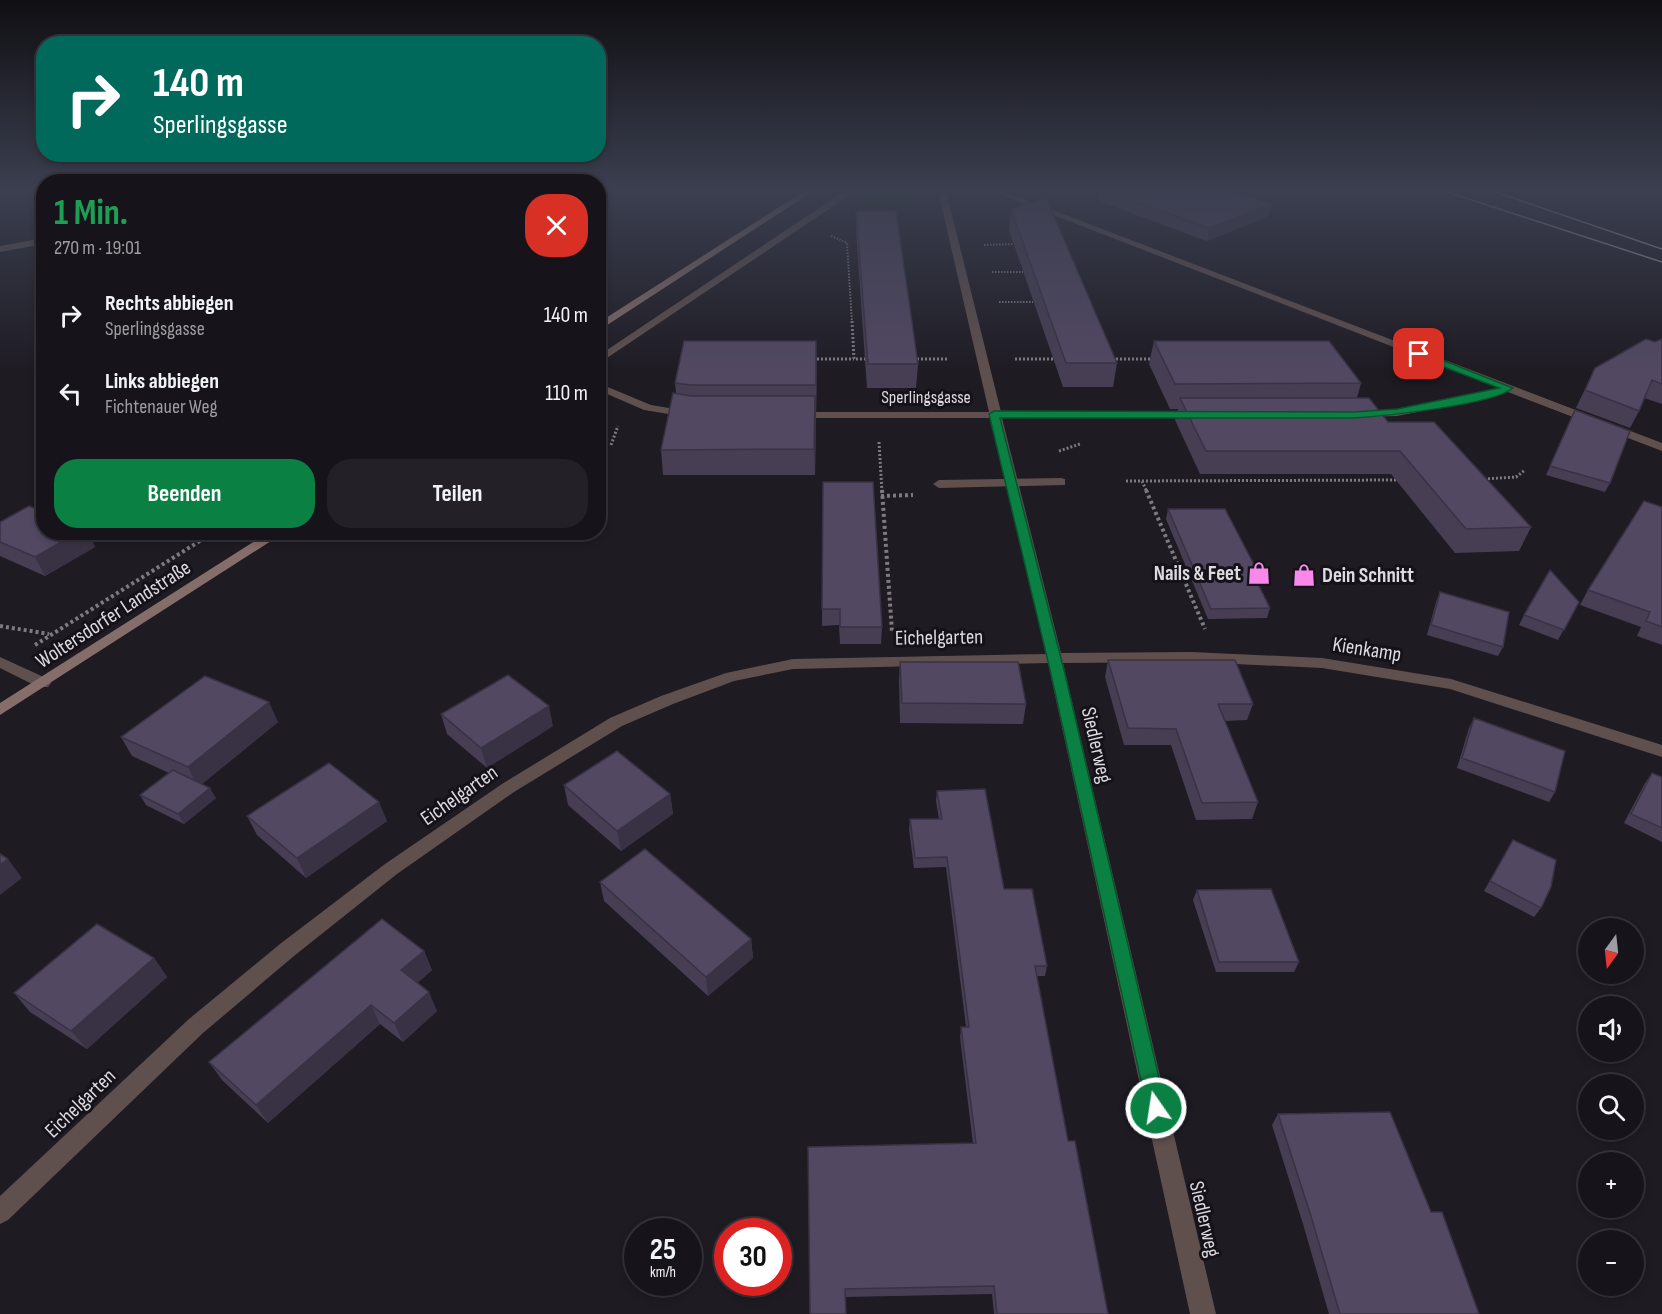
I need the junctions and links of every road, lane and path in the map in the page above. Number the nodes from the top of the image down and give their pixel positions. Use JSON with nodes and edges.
{"nodes":[{"id":1,"x":719,"y":249,"type":"edge"},
{"id":2,"x":762,"y":249,"type":"edge"},
{"id":3,"x":847,"y":249,"type":"edge"},
{"id":4,"x":956,"y":249,"type":"edge"},
{"id":5,"x":1147,"y":249,"type":"edge"},
{"id":6,"x":991,"y":272,"type":"dead end"},
{"id":7,"x":1023,"y":272,"type":"edge"},
{"id":8,"x":999,"y":302,"type":"dead end"},
{"id":9,"x":1033,"y":302,"type":"edge"},
{"id":10,"x":606,"y":323,"type":"edge"},
{"id":11,"x":606,"y":356,"type":"edge"},
{"id":12,"x":806,"y":359,"type":"edge"},
{"id":13,"x":854,"y":359,"type":"junction"},
{"id":14,"x":878,"y":359,"type":"edge"},
{"id":15,"x":913,"y":359,"type":"edge"},
{"id":16,"x":949,"y":359,"type":"dead end"},
{"id":17,"x":1015,"y":359,"type":"dead end"},
{"id":18,"x":1062,"y":359,"type":"edge"},
{"id":19,"x":1110,"y":359,"type":"edge"},
{"id":20,"x":1157,"y":359,"type":"edge"},
{"id":21,"x":1508,"y":388,"type":"junction"},
{"id":22,"x":606,"y":390,"type":"edge"},
{"id":23,"x":994,"y":414,"type":"junction"},
{"id":24,"x":705,"y":415,"type":"edge"},
{"id":25,"x":786,"y":415,"type":"edge"},
{"id":26,"x":1210,"y":415,"type":"edge"},
{"id":27,"x":1354,"y":415,"type":"edge"},
{"id":28,"x":618,"y":424,"type":"dead end"},
{"id":29,"x":1084,"y":435,"type":"dead end"},
{"id":30,"x":878,"y":437,"type":"dead end"},
{"id":31,"x":611,"y":445,"type":"dead end"},
{"id":32,"x":1662,"y":447,"type":"edge"},
{"id":33,"x":1053,"y":453,"type":"dead end"},
{"id":34,"x":1525,"y":470,"type":"dead end"},
{"id":35,"x":1479,"y":479,"type":"edge"},
{"id":36,"x":1410,"y":480,"type":"edge"},
{"id":37,"x":1126,"y":481,"type":"dead end"},
{"id":38,"x":1142,"y":481,"type":"junction"},
{"id":39,"x":1061,"y":482,"type":"dead end"},
{"id":40,"x":1011,"y":483,"type":"junction"},
{"id":41,"x":939,"y":484,"type":"dead end"},
{"id":42,"x":201,"y":540,"type":"edge"},
{"id":43,"x":266,"y":540,"type":"edge"},
{"id":44,"x":0,"y":626,"type":"edge"},
{"id":45,"x":50,"y":634,"type":"junction"},
{"id":46,"x":1207,"y":634,"type":"dead end"},
{"id":47,"x":892,"y":642,"type":"dead end"},
{"id":48,"x":1054,"y":658,"type":"junction"},
{"id":49,"x":3,"y":664,"type":"edge"},
{"id":50,"x":43,"y":683,"type":"junction"},
{"id":51,"x":0,"y":710,"type":"edge"},
{"id":52,"x":1662,"y":751,"type":"edge"},
{"id":53,"x":0,"y":1212,"type":"edge"},
{"id":54,"x":1203,"y":1314,"type":"edge"}],
"edges":[{"from":1,"to":10,"type":"main road"},
{"from":2,"to":11,"type":"street"},
{"from":3,"to":13,"type":"path"},
{"from":4,"to":23,"type":"street","name":"Siedlerweg"},
{"from":5,"to":21,"type":"street"},
{"from":6,"to":7,"type":"path"},
{"from":8,"to":9,"type":"path"},
{"from":12,"to":13,"type":"path"},
{"from":13,"to":14,"type":"path"},
{"from":15,"to":16,"type":"path"},
{"from":17,"to":18,"type":"path"},
{"from":19,"to":20,"type":"path"},
{"from":21,"to":27,"type":"street"},
{"from":21,"to":32,"type":"street"},
{"from":22,"to":24,"type":"street"},
{"from":23,"to":25,"type":"street","name":"Sperlingsgasse"},
{"from":23,"to":26,"type":"street","name":"Sperlingsgasse"},
{"from":23,"to":40,"type":"street","name":"Siedlerweg"},
{"from":28,"to":31,"type":"path"},
{"from":29,"to":33,"type":"path"},
{"from":30,"to":47,"type":"path"},
{"from":34,"to":35,"type":"path"},
{"from":36,"to":38,"type":"path"},
{"from":37,"to":38,"type":"path"},
{"from":38,"to":46,"type":"path"},
{"from":39,"to":40,"type":"street"},
{"from":40,"to":41,"type":"street"},
{"from":40,"to":48,"type":"street","name":"Siedlerweg"},
{"from":42,"to":45,"type":"path"},
{"from":43,"to":50,"type":"main road","name":"Woltersdorfer Landstraße"},
{"from":44,"to":45,"type":"path"},
{"from":45,"to":49,"type":"path"},
{"from":48,"to":52,"type":"street","name":"Kienkamp"},
{"from":48,"to":53,"type":"street","name":"Eichelgarten"},
{"from":48,"to":54,"type":"street","name":"Siedlerweg"},
{"from":49,"to":50,"type":"street"},
{"from":50,"to":51,"type":"main road","name":"Woltersdorfer Landstraße"}]}
